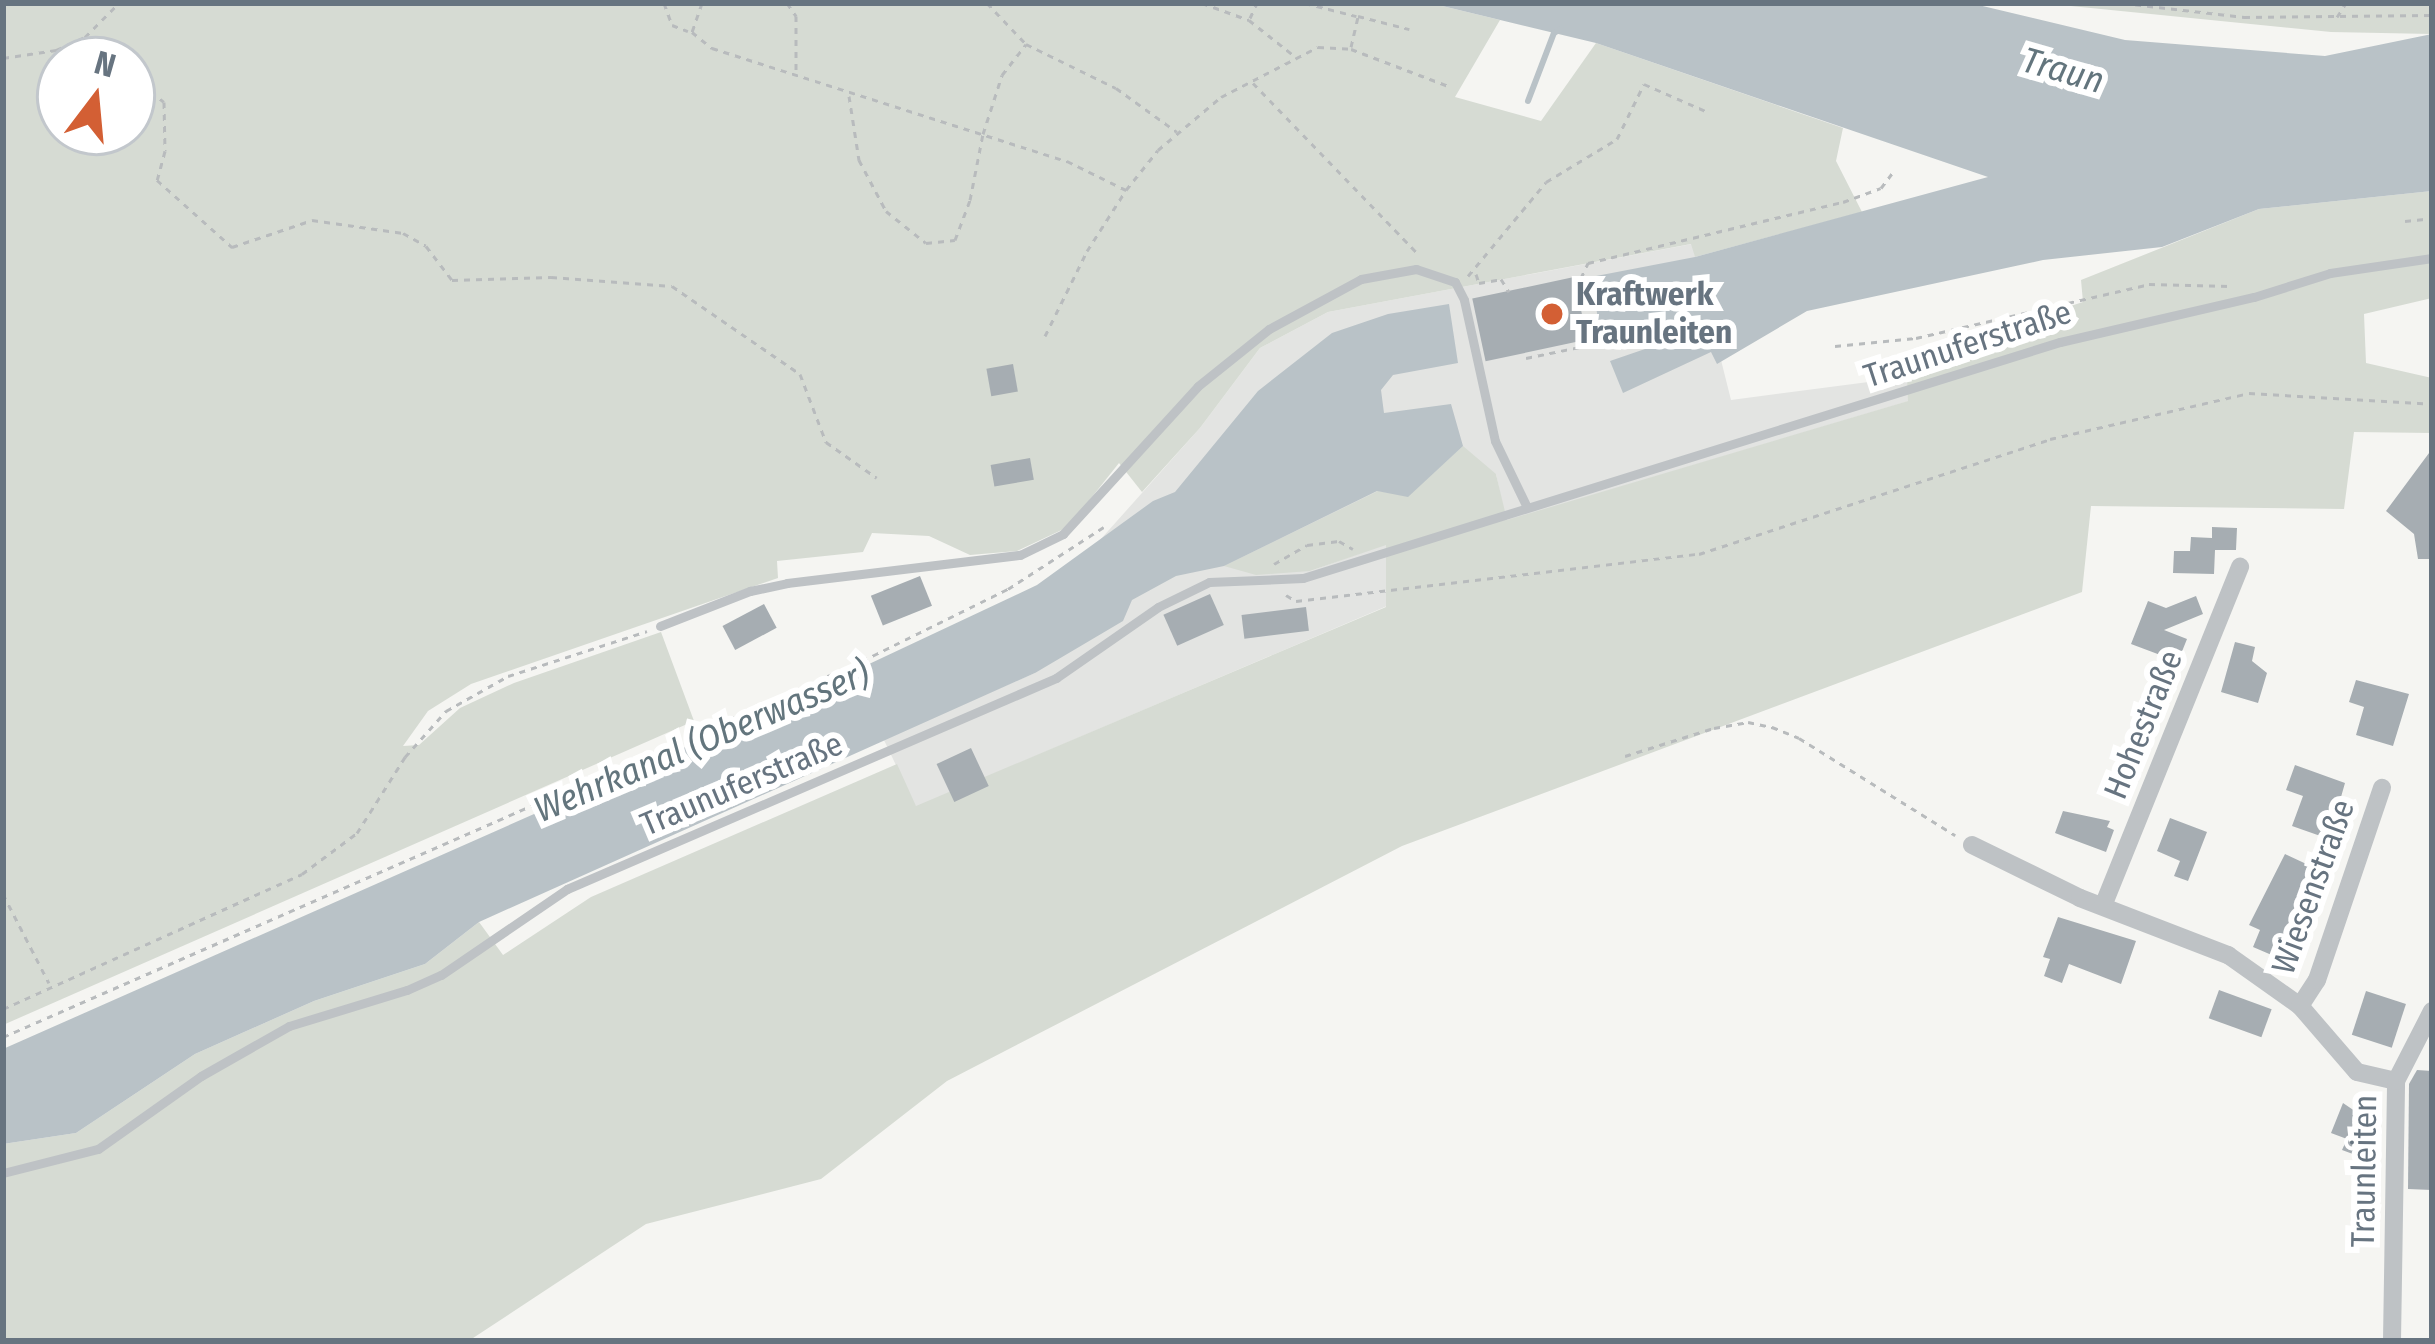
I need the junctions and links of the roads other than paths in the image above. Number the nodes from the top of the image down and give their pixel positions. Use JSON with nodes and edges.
{"nodes":[{"id":1,"x":2432,"y":258,"type":"edge"},
{"id":2,"x":1526,"y":505,"type":"junction"},
{"id":3,"x":2240,"y":567,"type":"dead end"},
{"id":4,"x":660,"y":626,"type":"road end"},
{"id":5,"x":2382,"y":788,"type":"dead end"},
{"id":6,"x":1972,"y":845,"type":"road end"},
{"id":7,"x":2103,"y":906,"type":"junction"},
{"id":8,"x":2300,"y":1006,"type":"junction"},
{"id":9,"x":2432,"y":1011,"type":"edge"},
{"id":10,"x":2396,"y":1081,"type":"junction"},
{"id":11,"x":3,"y":1173,"type":"edge"},
{"id":12,"x":2392,"y":1341,"type":"edge"}],
"edges":[{"from":1,"to":2,"type":"lane","name":"Traunuferstraße"},
{"from":2,"to":4,"type":"lane"},
{"from":2,"to":11,"type":"lane","name":"Traunuferstraße"},
{"from":3,"to":7,"type":"street","name":"Hohestraße"},
{"from":5,"to":8,"type":"street","name":"Wiesenstraße"},
{"from":6,"to":7,"type":"street"},
{"from":7,"to":8,"type":"street"},
{"from":8,"to":10,"type":"street"},
{"from":9,"to":10,"type":"street","name":"Traunleiten"},
{"from":10,"to":12,"type":"street","name":"Traunleiten"}]}
